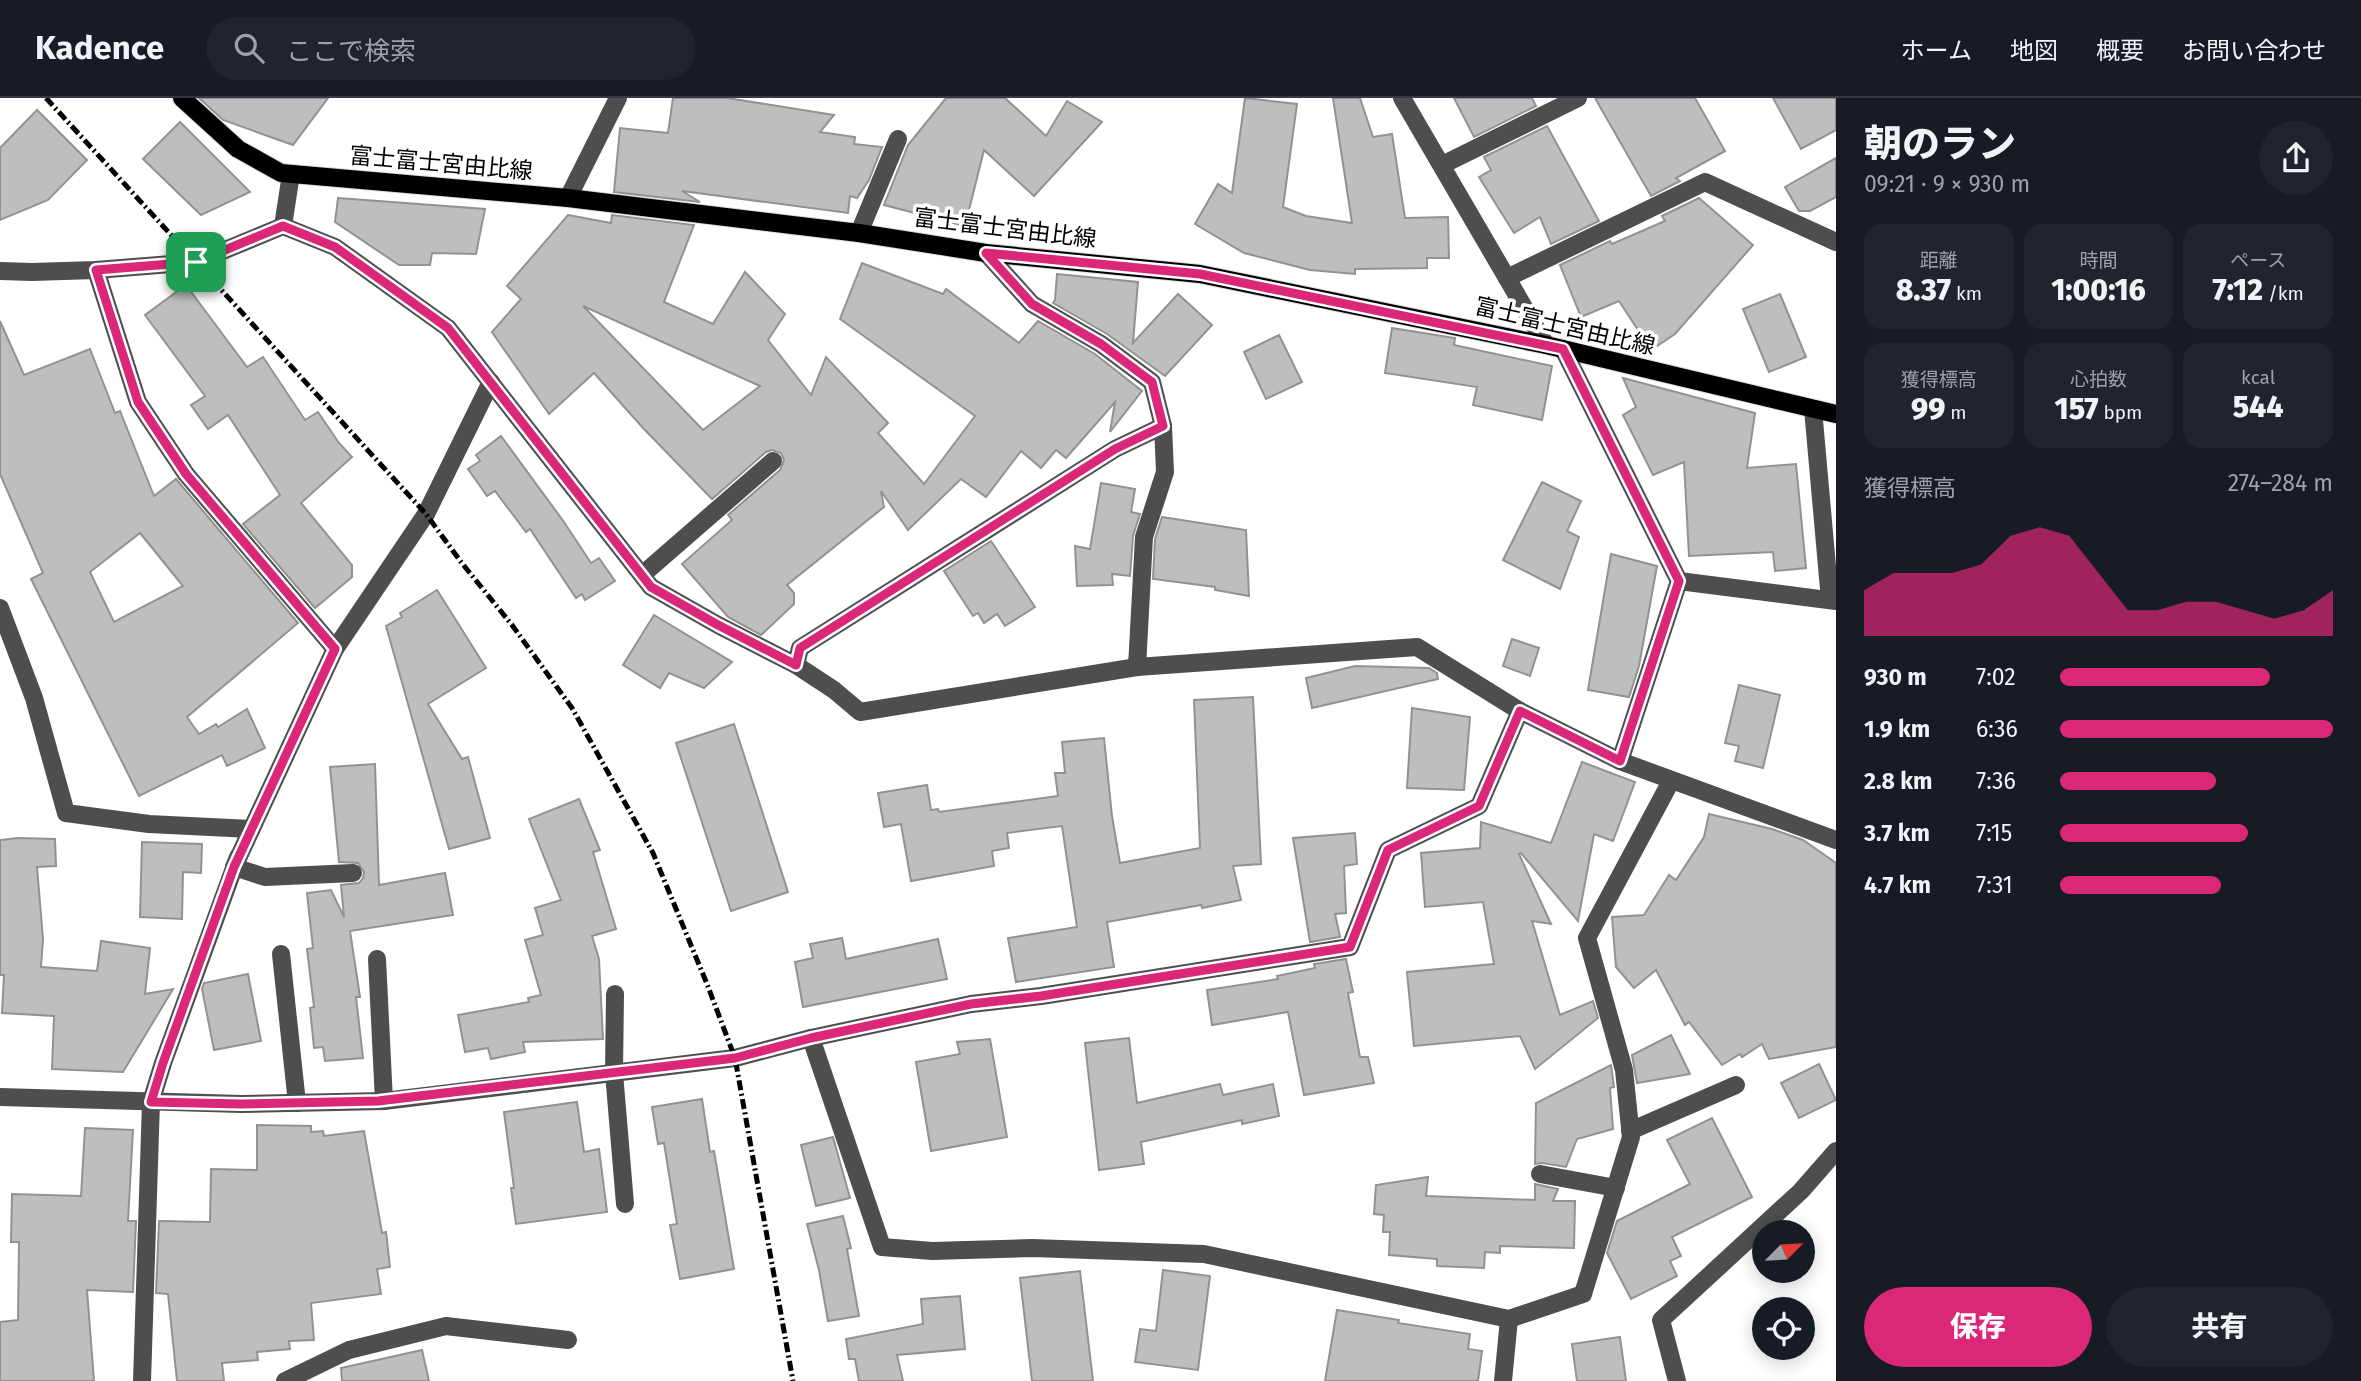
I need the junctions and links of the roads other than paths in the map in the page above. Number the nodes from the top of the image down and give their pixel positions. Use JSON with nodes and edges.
{"nodes":[{"id":1,"x":182,"y":98,"type":"edge"},
{"id":2,"x":618,"y":98,"type":"edge"},
{"id":3,"x":1402,"y":98,"type":"edge"},
{"id":4,"x":1578,"y":98,"type":"edge"},
{"id":5,"x":898,"y":139,"type":"dead end"},
{"id":6,"x":1442,"y":165,"type":"junction"},
{"id":7,"x":291,"y":174,"type":"junction"},
{"id":8,"x":568,"y":198,"type":"junction"},
{"id":9,"x":283,"y":226,"type":"junction"},
{"id":10,"x":859,"y":233,"type":"junction"},
{"id":11,"x":1836,"y":242,"type":"edge"},
{"id":12,"x":986,"y":253,"type":"junction"},
{"id":13,"x":96,"y":270,"type":"junction"},
{"id":14,"x":0,"y":271,"type":"edge"},
{"id":15,"x":1507,"y":278,"type":"junction"},
{"id":16,"x":1554,"y":347,"type":"junction"},
{"id":17,"x":491,"y":382,"type":"junction"},
{"id":18,"x":1813,"y":409,"type":"junction"},
{"id":19,"x":1836,"y":414,"type":"edge"},
{"id":20,"x":1163,"y":426,"type":"junction"},
{"id":21,"x":774,"y":461,"type":"dead end"},
{"id":22,"x":642,"y":575,"type":"junction"},
{"id":23,"x":1679,"y":581,"type":"junction"},
{"id":24,"x":1833,"y":601,"type":"edge"},
{"id":25,"x":0,"y":608,"type":"edge"},
{"id":26,"x":335,"y":649,"type":"junction"},
{"id":27,"x":796,"y":665,"type":"junction"},
{"id":28,"x":1137,"y":667,"type":"junction"},
{"id":29,"x":1520,"y":711,"type":"junction"},
{"id":30,"x":1620,"y":761,"type":"junction"},
{"id":31,"x":1671,"y":781,"type":"junction"},
{"id":32,"x":251,"y":830,"type":"junction"},
{"id":33,"x":1836,"y":840,"type":"edge"},
{"id":34,"x":234,"y":867,"type":"junction"},
{"id":35,"x":353,"y":873,"type":"dead end"},
{"id":36,"x":281,"y":954,"type":"dead end"},
{"id":37,"x":377,"y":959,"type":"dead end"},
{"id":38,"x":615,"y":994,"type":"dead end"},
{"id":39,"x":811,"y":1038,"type":"junction"},
{"id":40,"x":614,"y":1073,"type":"junction"},
{"id":41,"x":1736,"y":1085,"type":"dead end"},
{"id":42,"x":0,"y":1097,"type":"edge"},
{"id":43,"x":384,"y":1101,"type":"junction"},
{"id":44,"x":151,"y":1102,"type":"junction"},
{"id":45,"x":297,"y":1103,"type":"junction"},
{"id":46,"x":1630,"y":1131,"type":"junction"},
{"id":47,"x":1836,"y":1151,"type":"edge"},
{"id":48,"x":1539,"y":1174,"type":"dead end"},
{"id":49,"x":1616,"y":1188,"type":"junction"},
{"id":50,"x":625,"y":1205,"type":"dead end"},
{"id":51,"x":1509,"y":1319,"type":"junction"},
{"id":52,"x":568,"y":1339,"type":"dead end"},
{"id":53,"x":142,"y":1381,"type":"edge"},
{"id":54,"x":285,"y":1381,"type":"edge"},
{"id":55,"x":1503,"y":1381,"type":"edge"},
{"id":56,"x":1677,"y":1381,"type":"edge"}],
"edges":[{"from":1,"to":7,"type":"main road","name":"富士富士宮由比線"},
{"from":2,"to":8,"type":"street"},
{"from":3,"to":6,"type":"street"},
{"from":4,"to":6,"type":"street"},
{"from":5,"to":10,"type":"street"},
{"from":6,"to":15,"type":"street"},
{"from":7,"to":8,"type":"main road","name":"富士富士宮由比線"},
{"from":7,"to":9,"type":"street"},
{"from":8,"to":10,"type":"main road","name":"富士富士宮由比線"},
{"from":9,"to":13,"type":"street"},
{"from":9,"to":17,"type":"street"},
{"from":10,"to":12,"type":"main road","name":"富士富士宮由比線"},
{"from":11,"to":15,"type":"street"},
{"from":12,"to":16,"type":"main road","name":"富士富士宮由比線"},
{"from":12,"to":20,"type":"street"},
{"from":13,"to":14,"type":"street"},
{"from":13,"to":26,"type":"street"},
{"from":15,"to":16,"type":"street"},
{"from":16,"to":18,"type":"main road","name":"富士富士宮由比線"},
{"from":16,"to":23,"type":"street"},
{"from":17,"to":22,"type":"street"},
{"from":17,"to":26,"type":"street"},
{"from":18,"to":19,"type":"main road","name":"富士富士宮由比線"},
{"from":18,"to":24,"type":"street"},
{"from":20,"to":27,"type":"street"},
{"from":20,"to":28,"type":"street"},
{"from":21,"to":22,"type":"street"},
{"from":22,"to":27,"type":"street"},
{"from":23,"to":24,"type":"street"},
{"from":23,"to":30,"type":"street"},
{"from":25,"to":32,"type":"street"},
{"from":26,"to":32,"type":"street"},
{"from":27,"to":28,"type":"street"},
{"from":28,"to":29,"type":"street"},
{"from":29,"to":30,"type":"street"},
{"from":29,"to":39,"type":"street"},
{"from":30,"to":31,"type":"street"},
{"from":31,"to":33,"type":"street"},
{"from":31,"to":46,"type":"street"},
{"from":32,"to":34,"type":"street"},
{"from":34,"to":35,"type":"street"},
{"from":34,"to":44,"type":"street"},
{"from":36,"to":45,"type":"street"},
{"from":37,"to":43,"type":"street"},
{"from":38,"to":40,"type":"street"},
{"from":39,"to":40,"type":"street"},
{"from":39,"to":51,"type":"street"},
{"from":40,"to":43,"type":"street"},
{"from":40,"to":50,"type":"street"},
{"from":41,"to":46,"type":"street"},
{"from":42,"to":44,"type":"street"},
{"from":43,"to":45,"type":"street"},
{"from":44,"to":45,"type":"street"},
{"from":44,"to":53,"type":"street"},
{"from":46,"to":49,"type":"street"},
{"from":47,"to":56,"type":"street"},
{"from":48,"to":49,"type":"street"},
{"from":49,"to":51,"type":"street"},
{"from":51,"to":55,"type":"street"},
{"from":52,"to":54,"type":"street"}]}
